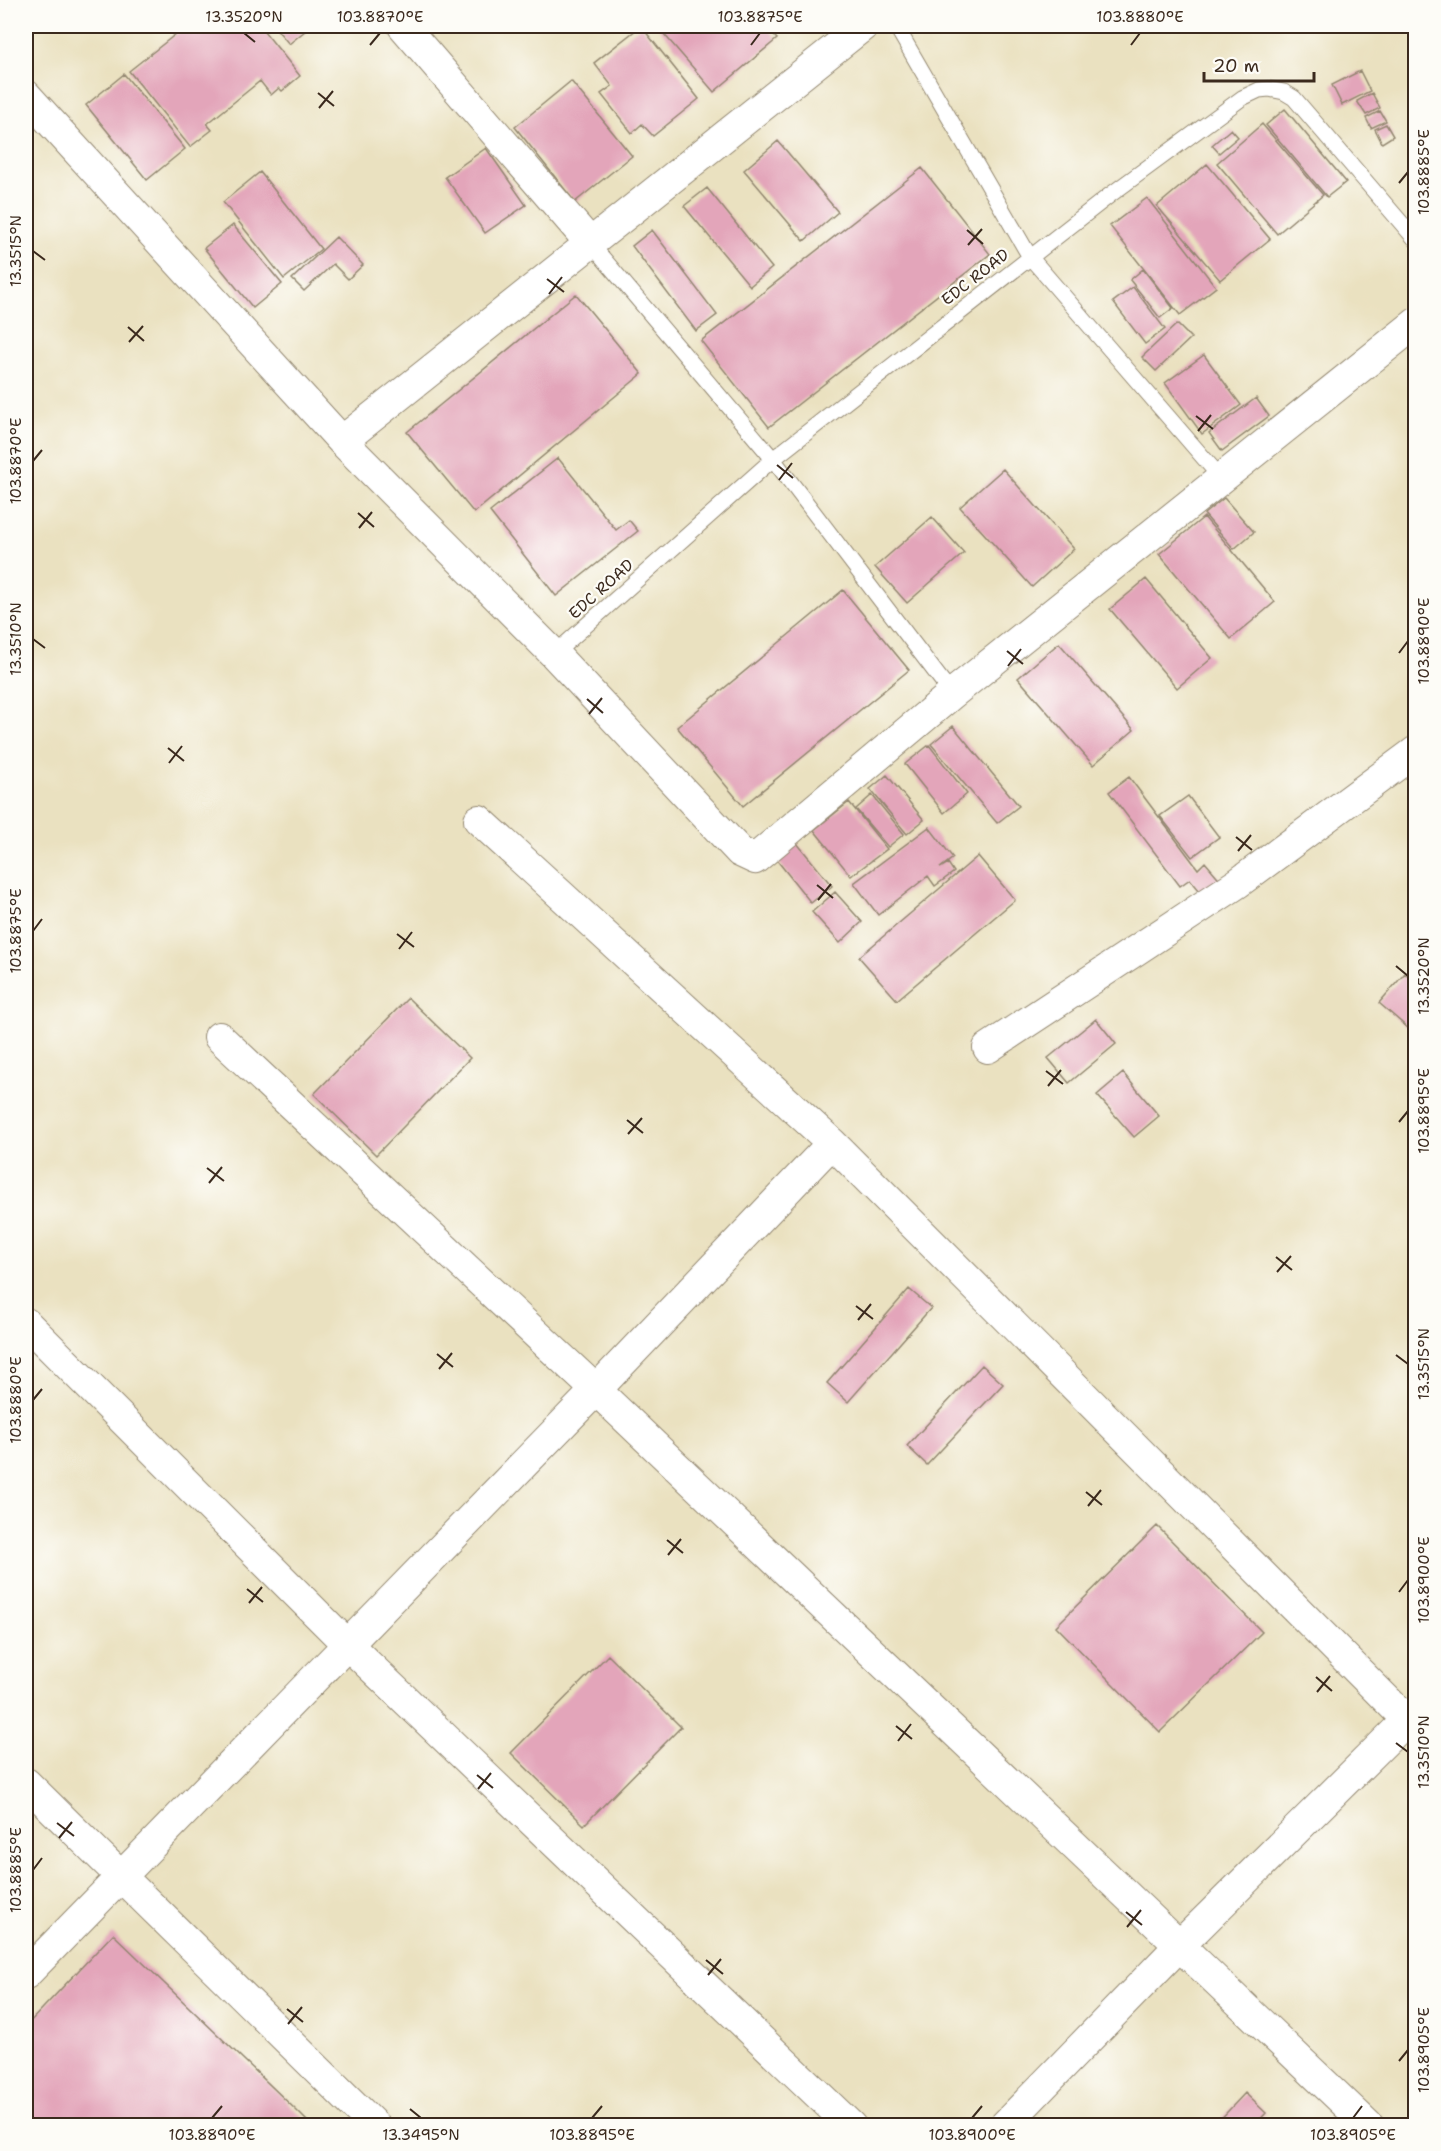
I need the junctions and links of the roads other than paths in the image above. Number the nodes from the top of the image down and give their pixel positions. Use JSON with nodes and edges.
{"nodes":[{"id":1,"x":863,"y":26,"type":"edge"},
{"id":2,"x":896,"y":26,"type":"edge"},
{"id":3,"x":414,"y":29,"type":"edge"},
{"id":4,"x":26,"y":94,"type":"edge"},
{"id":5,"x":1416,"y":240,"type":"edge"},
{"id":6,"x":591,"y":244,"type":"junction"},
{"id":7,"x":1029,"y":257,"type":"junction"},
{"id":8,"x":1416,"y":322,"type":"edge"},
{"id":9,"x":342,"y":441,"type":"junction"},
{"id":10,"x":772,"y":459,"type":"junction"},
{"id":11,"x":1221,"y":478,"type":"junction"},
{"id":12,"x":554,"y":654,"type":"junction"},
{"id":13,"x":952,"y":694,"type":"junction"},
{"id":14,"x":1416,"y":751,"type":"edge"},
{"id":15,"x":479,"y":820,"type":"dead end"},
{"id":16,"x":219,"y":1037,"type":"dead end"},
{"id":17,"x":988,"y":1048,"type":"dead end"},
{"id":18,"x":832,"y":1143,"type":"junction"},
{"id":19,"x":26,"y":1323,"type":"edge"},
{"id":20,"x":596,"y":1390,"type":"junction"},
{"id":21,"x":348,"y":1645,"type":"junction"},
{"id":22,"x":1412,"y":1720,"type":"edge"},
{"id":23,"x":26,"y":1783,"type":"edge"},
{"id":24,"x":123,"y":1877,"type":"junction"},
{"id":25,"x":1181,"y":1944,"type":"junction"},
{"id":26,"x":26,"y":1974,"type":"edge"},
{"id":27,"x":375,"y":2126,"type":"edge"},
{"id":28,"x":851,"y":2126,"type":"edge"},
{"id":29,"x":1004,"y":2126,"type":"edge"},
{"id":30,"x":1369,"y":2126,"type":"edge"}],
"edges":[{"from":1,"to":6,"type":"street"},
{"from":2,"to":7,"type":"lane"},
{"from":3,"to":6,"type":"street"},
{"from":4,"to":9,"type":"street"},
{"from":5,"to":7,"type":"lane","name":"EDC ROAD"},
{"from":6,"to":9,"type":"street"},
{"from":6,"to":10,"type":"lane"},
{"from":7,"to":10,"type":"lane","name":"EDC ROAD"},
{"from":7,"to":11,"type":"lane"},
{"from":8,"to":11,"type":"street"},
{"from":9,"to":12,"type":"street"},
{"from":10,"to":12,"type":"lane","name":"EDC ROAD"},
{"from":10,"to":13,"type":"lane"},
{"from":11,"to":13,"type":"street"},
{"from":12,"to":13,"type":"street"},
{"from":14,"to":17,"type":"street"},
{"from":15,"to":18,"type":"street"},
{"from":16,"to":20,"type":"street"},
{"from":18,"to":20,"type":"street"},
{"from":18,"to":22,"type":"street"},
{"from":19,"to":21,"type":"street"},
{"from":20,"to":21,"type":"street"},
{"from":20,"to":25,"type":"street"},
{"from":21,"to":24,"type":"street"},
{"from":21,"to":28,"type":"street"},
{"from":22,"to":25,"type":"street"},
{"from":23,"to":24,"type":"street"},
{"from":24,"to":26,"type":"street"},
{"from":24,"to":27,"type":"street"},
{"from":25,"to":29,"type":"street"},
{"from":25,"to":30,"type":"street"}]}
